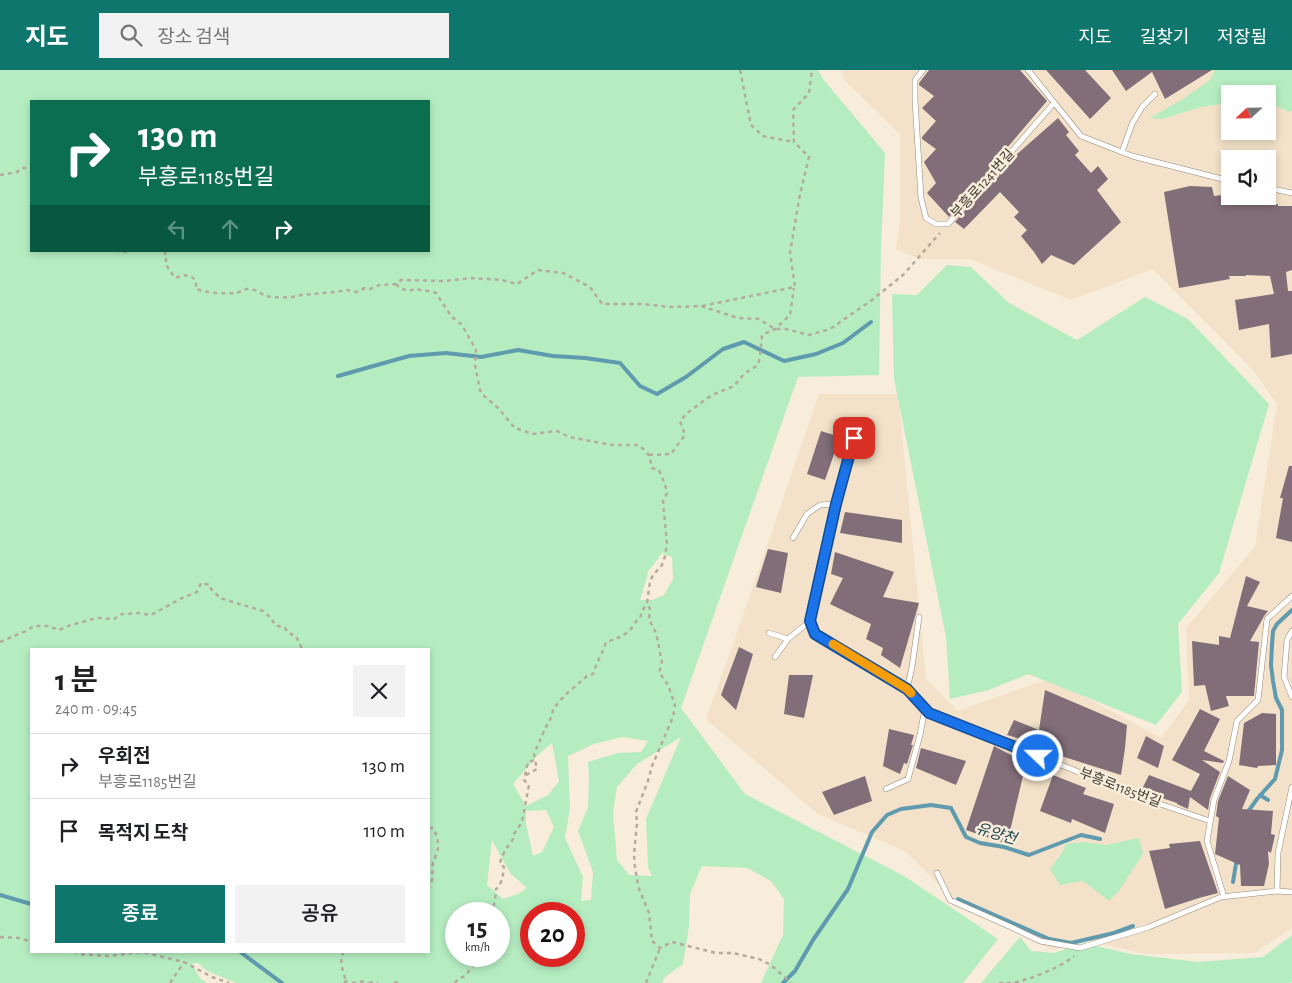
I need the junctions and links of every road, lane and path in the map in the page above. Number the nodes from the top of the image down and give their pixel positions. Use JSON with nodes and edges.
{"nodes":[{"id":1,"x":740,"y":70,"type":"edge"},
{"id":2,"x":812,"y":70,"type":"edge"},
{"id":3,"x":923,"y":70,"type":"edge"},
{"id":4,"x":1028,"y":70,"type":"edge"},
{"id":5,"x":1155,"y":94,"type":"dead end"},
{"id":6,"x":1054,"y":103,"type":"junction"},
{"id":7,"x":794,"y":142,"type":"junction"},
{"id":8,"x":1122,"y":152,"type":"junction"},
{"id":9,"x":30,"y":168,"type":"edge"},
{"id":10,"x":0,"y":175,"type":"edge"},
{"id":11,"x":1221,"y":179,"type":"edge"},
{"id":12,"x":1276,"y":190,"type":"edge"},
{"id":13,"x":1292,"y":193,"type":"edge"},
{"id":14,"x":948,"y":224,"type":"junction"},
{"id":15,"x":165,"y":252,"type":"edge"},
{"id":16,"x":396,"y":284,"type":"junction"},
{"id":17,"x":795,"y":287,"type":"junction"},
{"id":18,"x":701,"y":306,"type":"junction"},
{"id":19,"x":775,"y":329,"type":"junction"},
{"id":20,"x":854,"y":438,"type":"dead end"},
{"id":21,"x":649,"y":455,"type":"junction"},
{"id":22,"x":836,"y":504,"type":"junction"},
{"id":23,"x":793,"y":538,"type":"dead end"},
{"id":24,"x":1292,"y":596,"type":"edge"},
{"id":25,"x":647,"y":603,"type":"junction"},
{"id":26,"x":919,"y":617,"type":"dead end"},
{"id":27,"x":810,"y":621,"type":"junction"},
{"id":28,"x":1292,"y":631,"type":"edge"},
{"id":29,"x":769,"y":633,"type":"dead end"},
{"id":30,"x":788,"y":639,"type":"junction"},
{"id":31,"x":0,"y":642,"type":"edge"},
{"id":32,"x":302,"y":648,"type":"edge"},
{"id":33,"x":775,"y":657,"type":"dead end"},
{"id":34,"x":907,"y":689,"type":"junction"},
{"id":35,"x":1292,"y":697,"type":"edge"},
{"id":36,"x":925,"y":708,"type":"junction"},
{"id":37,"x":535,"y":760,"type":"junction"},
{"id":38,"x":524,"y":776,"type":"junction"},
{"id":39,"x":1292,"y":787,"type":"edge"},
{"id":40,"x":886,"y":788,"type":"dead end"},
{"id":41,"x":1210,"y":821,"type":"junction"},
{"id":42,"x":430,"y":828,"type":"edge"},
{"id":43,"x":937,"y":873,"type":"dead end"},
{"id":44,"x":430,"y":884,"type":"edge"},
{"id":45,"x":1277,"y":890,"type":"junction"},
{"id":46,"x":1292,"y":892,"type":"edge"},
{"id":47,"x":1224,"y":897,"type":"junction"},
{"id":48,"x":495,"y":902,"type":"edge"},
{"id":49,"x":0,"y":937,"type":"edge"},
{"id":50,"x":30,"y":942,"type":"edge"},
{"id":51,"x":660,"y":948,"type":"junction"},
{"id":52,"x":1081,"y":948,"type":"junction"},
{"id":53,"x":77,"y":953,"type":"edge"},
{"id":54,"x":134,"y":953,"type":"edge"},
{"id":55,"x":146,"y":953,"type":"edge"},
{"id":56,"x":343,"y":953,"type":"edge"},
{"id":57,"x":184,"y":962,"type":"junction"},
{"id":58,"x":472,"y":967,"type":"edge"},
{"id":59,"x":791,"y":982,"type":"edge"},
{"id":60,"x":170,"y":983,"type":"edge"},
{"id":61,"x":229,"y":983,"type":"edge"},
{"id":62,"x":344,"y":983,"type":"edge"},
{"id":63,"x":352,"y":983,"type":"edge"},
{"id":64,"x":368,"y":983,"type":"edge"},
{"id":65,"x":378,"y":983,"type":"edge"},
{"id":66,"x":455,"y":983,"type":"edge"},
{"id":67,"x":646,"y":983,"type":"edge"},
{"id":68,"x":999,"y":983,"type":"edge"}],
"edges":[{"from":1,"to":7,"type":"path"},
{"from":2,"to":7,"type":"path"},
{"from":3,"to":14,"type":"lane","name":"부흥로1241번길"},
{"from":4,"to":6,"type":"lane"},
{"from":5,"to":8,"type":"lane"},
{"from":6,"to":8,"type":"lane"},
{"from":6,"to":14,"type":"lane","name":"부흥로1241번길"},
{"from":7,"to":17,"type":"path"},
{"from":8,"to":11,"type":"lane"},
{"from":9,"to":10,"type":"path"},
{"from":12,"to":13,"type":"lane"},
{"from":14,"to":19,"type":"path"},
{"from":15,"to":16,"type":"path"},
{"from":16,"to":18,"type":"path"},
{"from":16,"to":21,"type":"path"},
{"from":17,"to":18,"type":"path"},
{"from":17,"to":19,"type":"path"},
{"from":18,"to":19,"type":"path"},
{"from":19,"to":21,"type":"path"},
{"from":20,"to":22,"type":"lane"},
{"from":21,"to":25,"type":"path"},
{"from":22,"to":23,"type":"lane"},
{"from":22,"to":27,"type":"lane"},
{"from":24,"to":41,"type":"lane"},
{"from":25,"to":37,"type":"path"},
{"from":25,"to":51,"type":"path"},
{"from":26,"to":34,"type":"lane"},
{"from":27,"to":30,"type":"lane"},
{"from":27,"to":34,"type":"lane","name":"부흥로1185번길"},
{"from":28,"to":35,"type":"lane"},
{"from":29,"to":30,"type":"lane"},
{"from":30,"to":33,"type":"lane"},
{"from":31,"to":32,"type":"path"},
{"from":34,"to":36,"type":"lane","name":"부흥로1185번길"},
{"from":36,"to":40,"type":"lane"},
{"from":36,"to":41,"type":"lane","name":"부흥로1185번길"},
{"from":37,"to":38,"type":"path"},
{"from":37,"to":38,"type":"path"},
{"from":38,"to":48,"type":"path"},
{"from":39,"to":45,"type":"lane"},
{"from":41,"to":47,"type":"lane"},
{"from":42,"to":44,"type":"path"},
{"from":43,"to":52,"type":"lane"},
{"from":45,"to":46,"type":"lane"},
{"from":45,"to":47,"type":"lane"},
{"from":47,"to":52,"type":"lane"},
{"from":49,"to":50,"type":"path"},
{"from":51,"to":59,"type":"path"},
{"from":51,"to":67,"type":"path"},
{"from":52,"to":68,"type":"path"},
{"from":53,"to":54,"type":"path"},
{"from":55,"to":57,"type":"path"},
{"from":56,"to":62,"type":"path"},
{"from":57,"to":60,"type":"path"},
{"from":57,"to":61,"type":"path"},
{"from":58,"to":66,"type":"path"},
{"from":63,"to":64,"type":"path"},
{"from":64,"to":65,"type":"path"}]}
